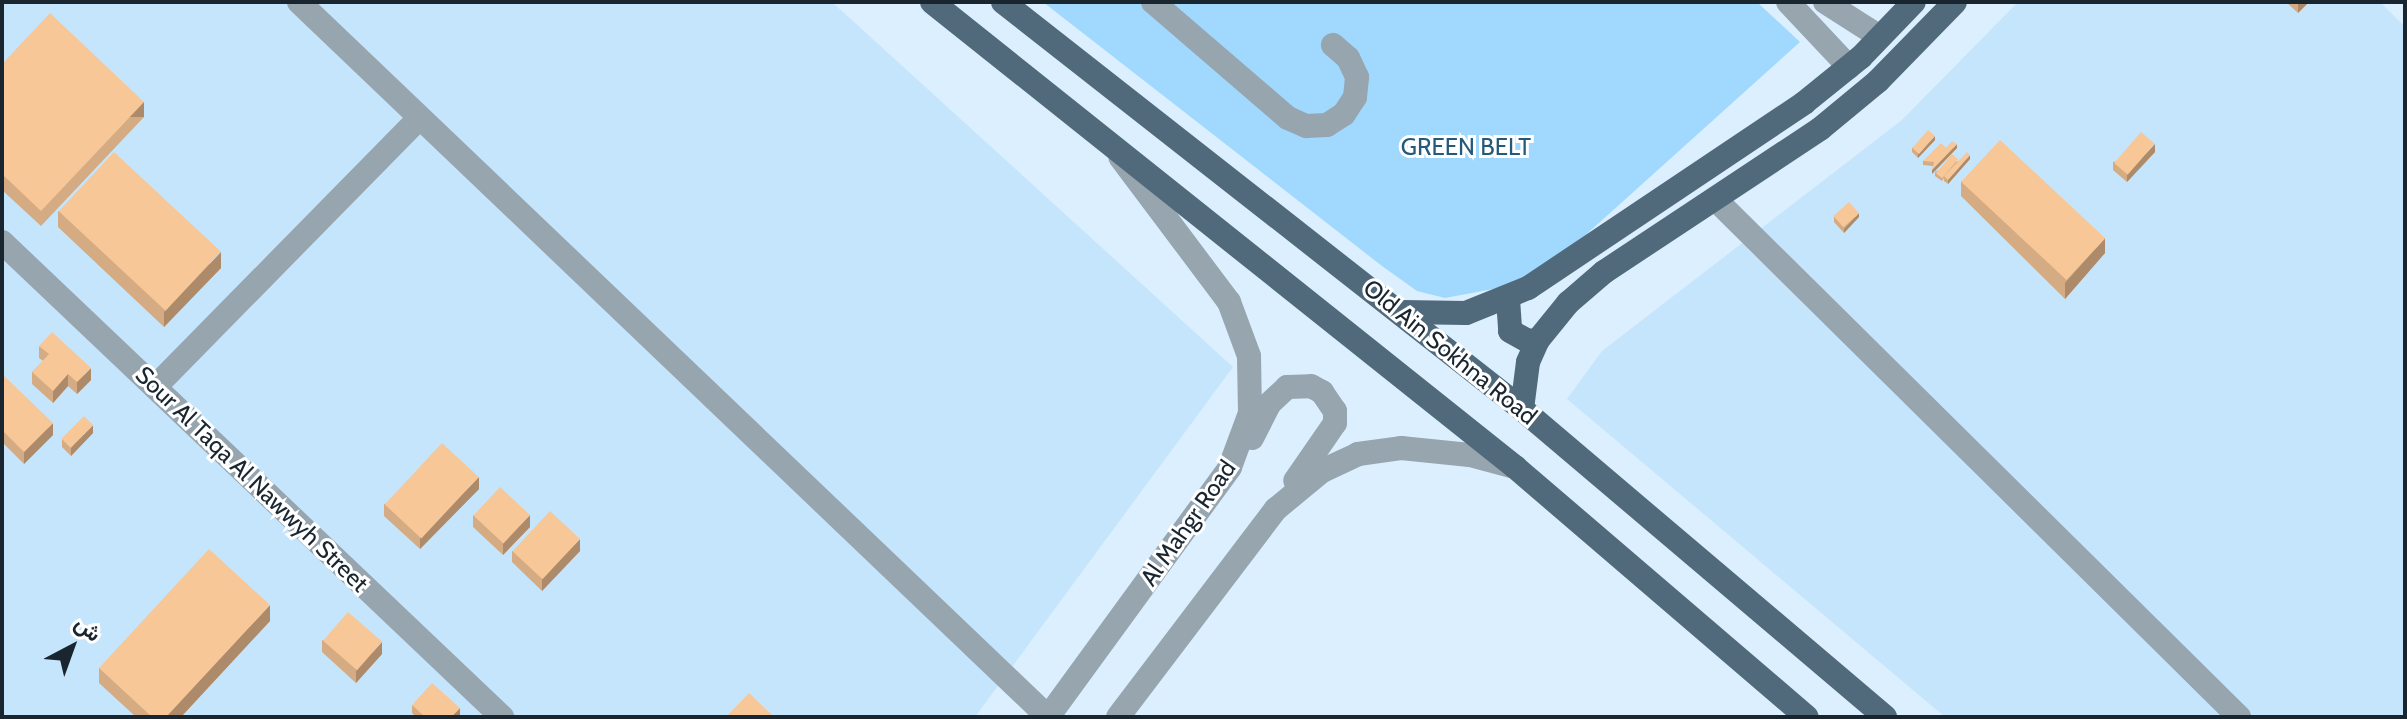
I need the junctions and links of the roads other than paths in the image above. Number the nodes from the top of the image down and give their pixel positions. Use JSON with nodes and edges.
{"nodes":[{"id":1,"x":299,"y":2,"type":"edge"},
{"id":2,"x":932,"y":2,"type":"edge"},
{"id":3,"x":1003,"y":2,"type":"edge"},
{"id":4,"x":1153,"y":2,"type":"edge"},
{"id":5,"x":1788,"y":2,"type":"edge"},
{"id":6,"x":1825,"y":2,"type":"edge"},
{"id":7,"x":1914,"y":2,"type":"edge"},
{"id":8,"x":1955,"y":2,"type":"edge"},
{"id":9,"x":1880,"y":37,"type":"junction"},
{"id":10,"x":1333,"y":45,"type":"dead end"},
{"id":11,"x":1849,"y":67,"type":"junction"},
{"id":12,"x":419,"y":118,"type":"junction"},
{"id":13,"x":1116,"y":151,"type":"junction"},
{"id":14,"x":1715,"y":199,"type":"junction"},
{"id":15,"x":2,"y":242,"type":"edge"},
{"id":16,"x":1508,"y":299,"type":"junction"},
{"id":17,"x":1399,"y":311,"type":"junction"},
{"id":18,"x":1538,"y":340,"type":"junction"},
{"id":19,"x":155,"y":387,"type":"junction"},
{"id":20,"x":1522,"y":409,"type":"junction"},
{"id":21,"x":1230,"y":467,"type":"junction"},
{"id":22,"x":1515,"y":467,"type":"junction"},
{"id":23,"x":1276,"y":509,"type":"junction"},
{"id":24,"x":502,"y":717,"type":"edge"},
{"id":25,"x":1048,"y":717,"type":"edge"},
{"id":26,"x":1118,"y":717,"type":"edge"},
{"id":27,"x":1807,"y":717,"type":"edge"},
{"id":28,"x":1885,"y":717,"type":"edge"},
{"id":29,"x":2239,"y":717,"type":"edge"}],
"edges":[{"from":1,"to":12,"type":"street"},
{"from":2,"to":13,"type":"main road","name":"Old Ain Sokhna Road"},
{"from":3,"to":17,"type":"main road","name":"Old Ain Sokhna Road"},
{"from":4,"to":10,"type":"street"},
{"from":5,"to":11,"type":"street"},
{"from":6,"to":9,"type":"street"},
{"from":7,"to":9,"type":"main road"},
{"from":8,"to":14,"type":"main road"},
{"from":9,"to":11,"type":"main road"},
{"from":11,"to":16,"type":"main road"},
{"from":12,"to":19,"type":"street"},
{"from":12,"to":25,"type":"street"},
{"from":13,"to":21,"type":"street","name":"Al Mahgr Road"},
{"from":13,"to":22,"type":"main road","name":"Old Ain Sokhna Road"},
{"from":14,"to":18,"type":"main road"},
{"from":14,"to":29,"type":"street"},
{"from":15,"to":19,"type":"street","name":"Sour Al Taqa Al Nawwyh Street"},
{"from":16,"to":17,"type":"main road"},
{"from":16,"to":18,"type":"main road"},
{"from":17,"to":20,"type":"main road","name":"Old Ain Sokhna Road"},
{"from":18,"to":20,"type":"main road"},
{"from":19,"to":24,"type":"street","name":"Sour Al Taqa Al Nawwyh Street"},
{"from":20,"to":28,"type":"main road","name":"Old Ain Sokhna Road"},
{"from":21,"to":23,"type":"street"},
{"from":21,"to":25,"type":"street","name":"Al Mahgr Road"},
{"from":22,"to":23,"type":"street"},
{"from":22,"to":27,"type":"main road","name":"Old Ain Sokhna Road"},
{"from":23,"to":26,"type":"street"}]}
